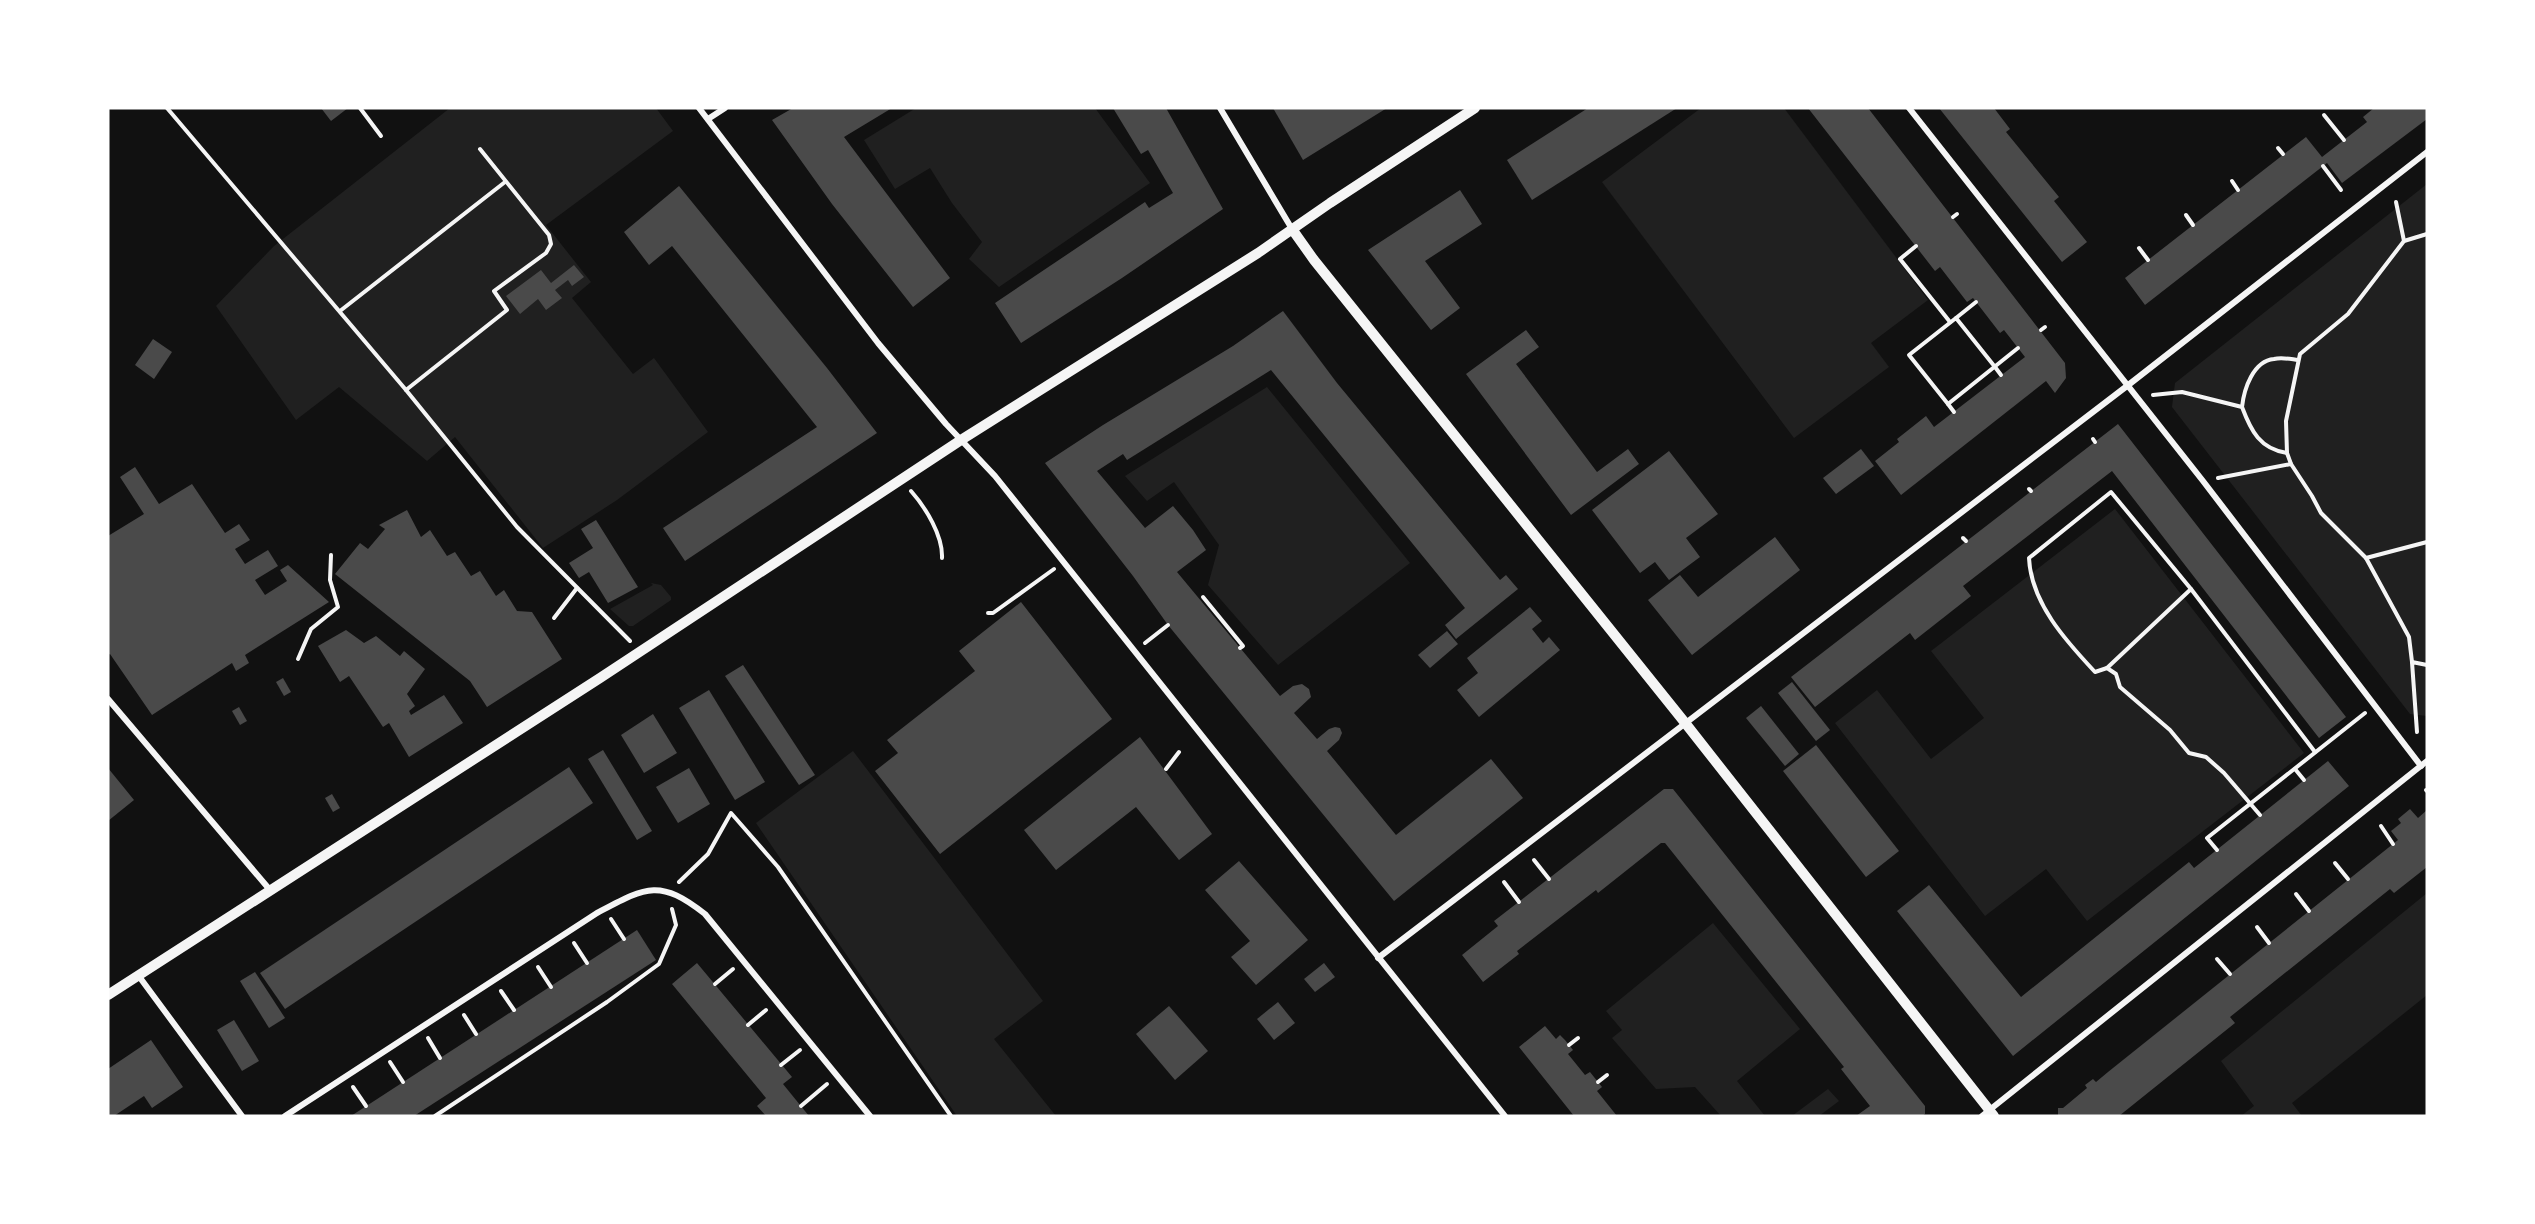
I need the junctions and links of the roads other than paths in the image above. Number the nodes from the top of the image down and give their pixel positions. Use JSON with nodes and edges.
{"nodes":[{"id":1,"x":699,"y":108,"type":"edge"},
{"id":2,"x":725,"y":108,"type":"edge"},
{"id":3,"x":1220,"y":108,"type":"edge"},
{"id":4,"x":1475,"y":108,"type":"edge"},
{"id":5,"x":1909,"y":108,"type":"edge"},
{"id":6,"x":708,"y":119,"type":"junction"},
{"id":7,"x":2427,"y":152,"type":"edge"},
{"id":8,"x":1292,"y":229,"type":"junction"},
{"id":9,"x":2127,"y":386,"type":"junction"},
{"id":10,"x":962,"y":440,"type":"junction"},
{"id":11,"x":108,"y":699,"type":"edge"},
{"id":12,"x":1686,"y":724,"type":"junction"},
{"id":13,"x":2424,"y":763,"type":"edge"},
{"id":14,"x":270,"y":890,"type":"junction"},
{"id":15,"x":1378,"y":958,"type":"junction"},
{"id":16,"x":138,"y":975,"type":"junction"},
{"id":17,"x":108,"y":995,"type":"edge"},
{"id":18,"x":1988,"y":1114,"type":"edge"},
{"id":19,"x":242,"y":1116,"type":"edge"},
{"id":20,"x":285,"y":1116,"type":"edge"},
{"id":21,"x":870,"y":1116,"type":"edge"},
{"id":22,"x":1505,"y":1116,"type":"edge"}],
"edges":[{"from":1,"to":6,"type":"street"},
{"from":2,"to":6,"type":"street"},
{"from":3,"to":8,"type":"street"},
{"from":4,"to":8,"type":"street"},
{"from":5,"to":9,"type":"street"},
{"from":6,"to":10,"type":"street"},
{"from":7,"to":9,"type":"street"},
{"from":8,"to":10,"type":"street"},
{"from":8,"to":12,"type":"street"},
{"from":9,"to":12,"type":"street"},
{"from":9,"to":13,"type":"street"},
{"from":10,"to":14,"type":"street"},
{"from":10,"to":15,"type":"street"},
{"from":11,"to":14,"type":"street"},
{"from":12,"to":15,"type":"street"},
{"from":12,"to":18,"type":"street"},
{"from":13,"to":18,"type":"street"},
{"from":14,"to":16,"type":"street"},
{"from":15,"to":22,"type":"street"},
{"from":16,"to":17,"type":"street"},
{"from":16,"to":19,"type":"street"},
{"from":20,"to":21,"type":"street"}]}
